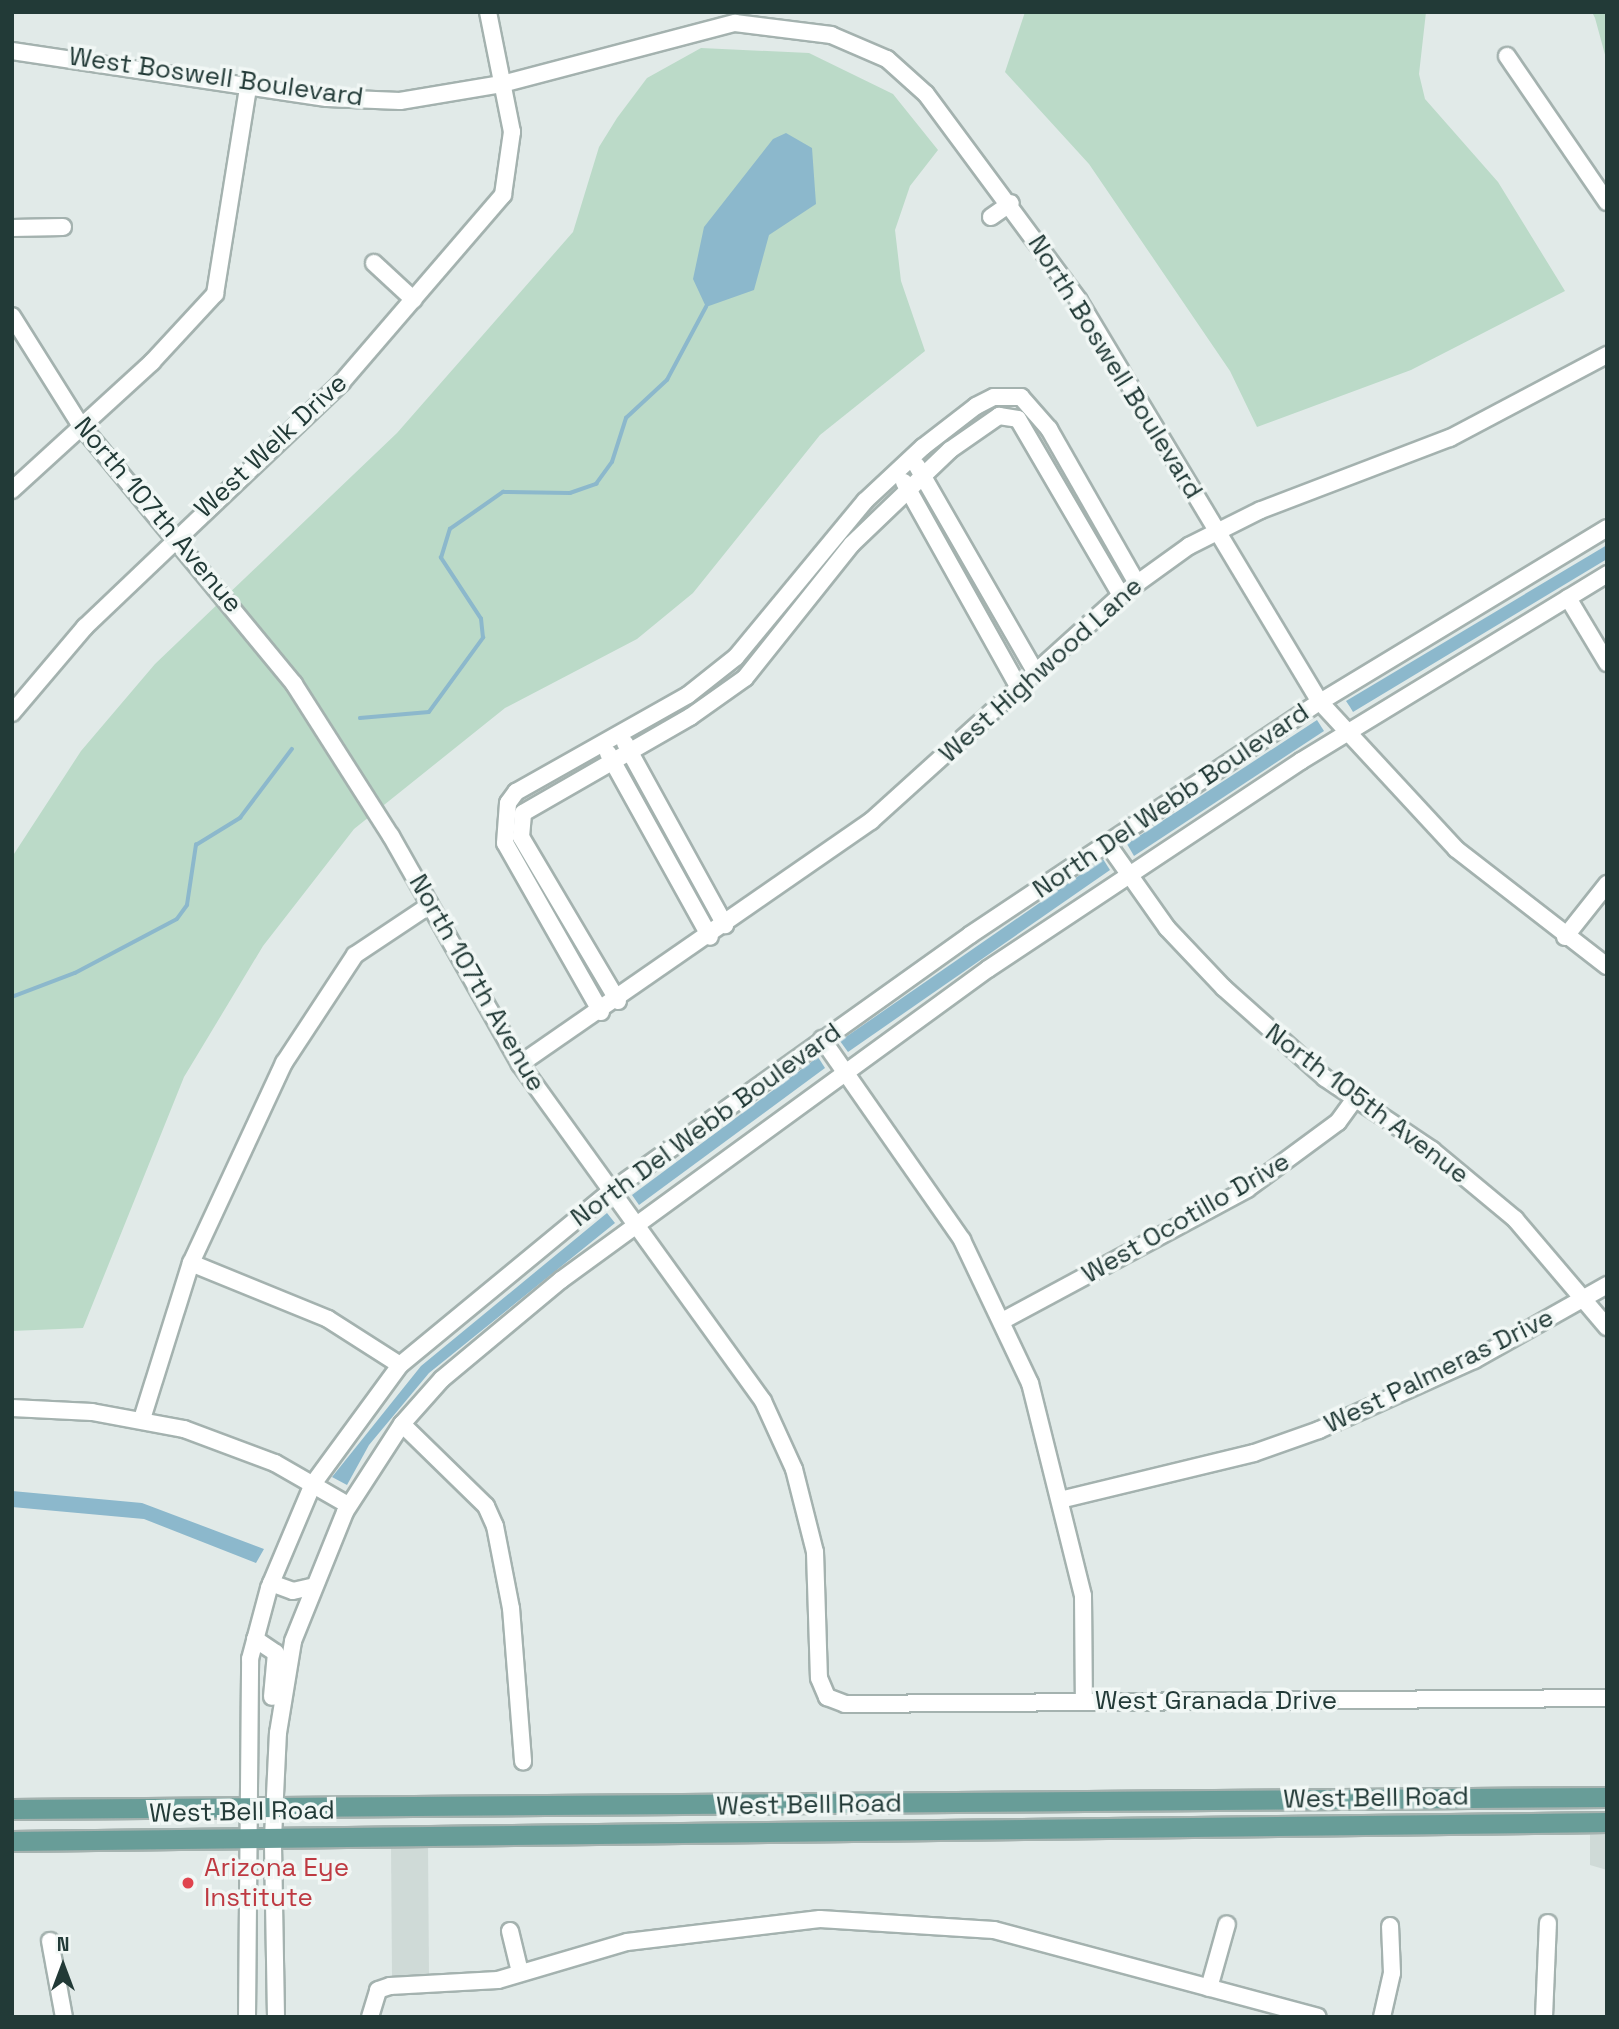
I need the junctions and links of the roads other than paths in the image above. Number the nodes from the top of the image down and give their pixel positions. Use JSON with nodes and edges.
{"nodes":[{"id":1,"x":488,"y":12,"type":"edge"},
{"id":2,"x":12,"y":51,"type":"edge"},
{"id":3,"x":1507,"y":56,"type":"dead end"},
{"id":4,"x":502,"y":84,"type":"junction"},
{"id":5,"x":248,"y":88,"type":"junction"},
{"id":6,"x":1607,"y":202,"type":"edge"},
{"id":7,"x":1010,"y":204,"type":"junction"},
{"id":8,"x":991,"y":218,"type":"dead end"},
{"id":9,"x":63,"y":227,"type":"dead end"},
{"id":10,"x":12,"y":228,"type":"edge"},
{"id":11,"x":374,"y":262,"type":"dead end"},
{"id":12,"x":414,"y":300,"type":"junction"},
{"id":13,"x":12,"y":316,"type":"edge"},
{"id":14,"x":1607,"y":355,"type":"edge"},
{"id":15,"x":79,"y":423,"type":"junction"},
{"id":16,"x":912,"y":457,"type":"junction"},
{"id":17,"x":897,"y":471,"type":"junction"},
{"id":18,"x":922,"y":474,"type":"junction"},
{"id":19,"x":907,"y":489,"type":"junction"},
{"id":20,"x":12,"y":490,"type":"edge"},
{"id":21,"x":1607,"y":528,"type":"edge"},
{"id":22,"x":1216,"y":531,"type":"junction"},
{"id":23,"x":177,"y":535,"type":"junction"},
{"id":24,"x":1607,"y":574,"type":"edge"},
{"id":25,"x":1137,"y":583,"type":"junction"},
{"id":26,"x":1121,"y":595,"type":"junction"},
{"id":27,"x":1568,"y":598,"type":"junction"},
{"id":28,"x":1607,"y":663,"type":"edge"},
{"id":29,"x":1036,"y":673,"type":"junction"},
{"id":30,"x":1019,"y":688,"type":"junction"},
{"id":31,"x":1320,"y":702,"type":"junction"},
{"id":32,"x":12,"y":713,"type":"edge"},
{"id":33,"x":1345,"y":732,"type":"junction"},
{"id":34,"x":620,"y":733,"type":"junction"},
{"id":35,"x":602,"y":742,"type":"junction"},
{"id":36,"x":629,"y":751,"type":"junction"},
{"id":37,"x":612,"y":761,"type":"junction"},
{"id":38,"x":1107,"y":843,"type":"junction"},
{"id":39,"x":1128,"y":873,"type":"junction"},
{"id":40,"x":1607,"y":884,"type":"edge"},
{"id":41,"x":430,"y":905,"type":"junction"},
{"id":42,"x":725,"y":925,"type":"junction"},
{"id":43,"x":710,"y":937,"type":"junction"},
{"id":44,"x":1565,"y":937,"type":"junction"},
{"id":45,"x":1607,"y":966,"type":"edge"},
{"id":46,"x":618,"y":1001,"type":"junction"},
{"id":47,"x":601,"y":1012,"type":"junction"},
{"id":48,"x":822,"y":1039,"type":"junction"},
{"id":49,"x":520,"y":1064,"type":"junction"},
{"id":50,"x":844,"y":1071,"type":"junction"},
{"id":51,"x":1355,"y":1099,"type":"junction"},
{"id":52,"x":610,"y":1192,"type":"junction"},
{"id":53,"x":635,"y":1226,"type":"junction"},
{"id":54,"x":191,"y":1263,"type":"junction"},
{"id":55,"x":1607,"y":1285,"type":"edge"},
{"id":56,"x":1587,"y":1297,"type":"junction"},
{"id":57,"x":1004,"y":1320,"type":"junction"},
{"id":58,"x":1607,"y":1326,"type":"edge"},
{"id":59,"x":400,"y":1365,"type":"junction"},
{"id":60,"x":12,"y":1408,"type":"edge"},
{"id":61,"x":142,"y":1419,"type":"junction"},
{"id":62,"x":402,"y":1424,"type":"junction"},
{"id":63,"x":313,"y":1484,"type":"junction"},
{"id":64,"x":1064,"y":1499,"type":"junction"},
{"id":65,"x":348,"y":1505,"type":"junction"},
{"id":66,"x":271,"y":1583,"type":"junction"},
{"id":67,"x":311,"y":1587,"type":"junction"},
{"id":68,"x":255,"y":1639,"type":"junction"},
{"id":69,"x":827,"y":1697,"type":"joint"},
{"id":70,"x":1607,"y":1698,"type":"edge"},
{"id":71,"x":1084,"y":1702,"type":"junction"},
{"id":72,"x":278,"y":1733,"type":"junction"},
{"id":73,"x":523,"y":1762,"type":"dead end"},
{"id":74,"x":1607,"y":1797,"type":"edge"},
{"id":75,"x":277,"y":1806,"type":"junction"},
{"id":76,"x":245,"y":1807,"type":"junction"},
{"id":77,"x":12,"y":1809,"type":"edge"},
{"id":78,"x":1607,"y":1822,"type":"edge"},
{"id":79,"x":272,"y":1838,"type":"junction"},
{"id":80,"x":244,"y":1839,"type":"junction"},
{"id":81,"x":12,"y":1841,"type":"edge"},
{"id":82,"x":1548,"y":1923,"type":"dead end"},
{"id":83,"x":1227,"y":1924,"type":"dead end"},
{"id":84,"x":1390,"y":1926,"type":"dead end"},
{"id":85,"x":510,"y":1931,"type":"dead end"},
{"id":86,"x":50,"y":1941,"type":"dead end"},
{"id":87,"x":520,"y":1972,"type":"junction"},
{"id":88,"x":1209,"y":1988,"type":"junction"},
{"id":89,"x":64,"y":2017,"type":"edge"},
{"id":90,"x":247,"y":2017,"type":"edge"},
{"id":91,"x":276,"y":2017,"type":"edge"},
{"id":92,"x":370,"y":2017,"type":"edge"},
{"id":93,"x":1318,"y":2017,"type":"edge"},
{"id":94,"x":1382,"y":2017,"type":"edge"},
{"id":95,"x":1544,"y":2017,"type":"edge"}],
"edges":[{"from":1,"to":4,"type":"street","name":"West Welk Drive"},
{"from":2,"to":5,"type":"street","name":"West Boswell Boulevard"},
{"from":3,"to":6,"type":"street"},
{"from":4,"to":5,"type":"street","name":"West Boswell Boulevard"},
{"from":4,"to":7,"type":"street","name":"North Boswell Boulevard"},
{"from":4,"to":12,"type":"street","name":"West Welk Drive"},
{"from":5,"to":15,"type":"street"},
{"from":7,"to":8,"type":"street"},
{"from":7,"to":22,"type":"street","name":"North Boswell Boulevard"},
{"from":9,"to":10,"type":"street"},
{"from":11,"to":12,"type":"street"},
{"from":12,"to":23,"type":"street","name":"West Welk Drive"},
{"from":13,"to":15,"type":"street","name":"North 107th Avenue"},
{"from":14,"to":22,"type":"street","name":"West Highwood Lane"},
{"from":15,"to":20,"type":"street"},
{"from":15,"to":23,"type":"street","name":"North 107th Avenue"},
{"from":16,"to":17,"type":"street"},
{"from":16,"to":18,"type":"street"},
{"from":16,"to":25,"type":"street"},
{"from":17,"to":19,"type":"street"},
{"from":17,"to":34,"type":"street"},
{"from":18,"to":19,"type":"street"},
{"from":18,"to":26,"type":"street"},
{"from":18,"to":29,"type":"street"},
{"from":19,"to":30,"type":"street"},
{"from":19,"to":36,"type":"street"},
{"from":21,"to":31,"type":"street","name":"North Del Webb Boulevard"},
{"from":22,"to":25,"type":"street","name":"West Highwood Lane"},
{"from":22,"to":31,"type":"street","name":"North Boswell Boulevard"},
{"from":23,"to":32,"type":"street","name":"West Welk Drive"},
{"from":23,"to":41,"type":"street","name":"North 107th Avenue"},
{"from":24,"to":27,"type":"street","name":"North Del Webb Boulevard"},
{"from":25,"to":26,"type":"street","name":"West Highwood Lane"},
{"from":26,"to":29,"type":"street","name":"West Highwood Lane"},
{"from":27,"to":28,"type":"street"},
{"from":27,"to":33,"type":"street","name":"North Del Webb Boulevard"},
{"from":29,"to":30,"type":"street","name":"West Highwood Lane"},
{"from":30,"to":42,"type":"street","name":"West Highwood Lane"},
{"from":31,"to":33,"type":"street","name":"North Boswell Boulevard"},
{"from":31,"to":38,"type":"street","name":"North Del Webb Boulevard"},
{"from":33,"to":39,"type":"street","name":"North Del Webb Boulevard"},
{"from":33,"to":44,"type":"street","name":"North Boswell Boulevard"},
{"from":34,"to":35,"type":"street"},
{"from":34,"to":36,"type":"street"},
{"from":35,"to":37,"type":"street"},
{"from":35,"to":47,"type":"street"},
{"from":36,"to":37,"type":"street"},
{"from":36,"to":42,"type":"street"},
{"from":37,"to":43,"type":"street"},
{"from":37,"to":46,"type":"street"},
{"from":38,"to":39,"type":"street","name":"North 105th Avenue"},
{"from":38,"to":48,"type":"street","name":"North Del Webb Boulevard"},
{"from":39,"to":50,"type":"street","name":"North Del Webb Boulevard"},
{"from":39,"to":51,"type":"street","name":"North 105th Avenue"},
{"from":40,"to":44,"type":"street"},
{"from":41,"to":49,"type":"street","name":"North 107th Avenue"},
{"from":41,"to":54,"type":"street"},
{"from":42,"to":43,"type":"street","name":"West Highwood Lane"},
{"from":43,"to":46,"type":"street","name":"West Highwood Lane"},
{"from":44,"to":45,"type":"street","name":"North Boswell Boulevard"},
{"from":46,"to":47,"type":"street","name":"West Highwood Lane"},
{"from":47,"to":49,"type":"street","name":"West Highwood Lane"},
{"from":48,"to":50,"type":"street"},
{"from":48,"to":52,"type":"street","name":"North Del Webb Boulevard"},
{"from":49,"to":52,"type":"street","name":"North 107th Avenue"},
{"from":50,"to":53,"type":"street","name":"North Del Webb Boulevard"},
{"from":50,"to":57,"type":"street"},
{"from":51,"to":56,"type":"street","name":"North 105th Avenue"},
{"from":51,"to":57,"type":"street","name":"West Ocotillo Drive"},
{"from":52,"to":53,"type":"street","name":"North 107th Avenue"},
{"from":52,"to":59,"type":"street","name":"North Del Webb Boulevard"},
{"from":53,"to":62,"type":"street","name":"North Del Webb Boulevard"},
{"from":53,"to":69,"type":"street","name":"North 107th Avenue"},
{"from":54,"to":59,"type":"street"},
{"from":54,"to":61,"type":"street"},
{"from":55,"to":56,"type":"street","name":"West Palmeras Drive"},
{"from":56,"to":58,"type":"street","name":"North 105th Avenue"},
{"from":56,"to":64,"type":"street","name":"West Palmeras Drive"},
{"from":57,"to":64,"type":"street"},
{"from":59,"to":63,"type":"street","name":"North Del Webb Boulevard"},
{"from":60,"to":61,"type":"street"},
{"from":61,"to":63,"type":"street"},
{"from":62,"to":65,"type":"street","name":"North Del Webb Boulevard"},
{"from":62,"to":73,"type":"street"},
{"from":63,"to":65,"type":"street"},
{"from":63,"to":66,"type":"street","name":"North Del Webb Boulevard"},
{"from":64,"to":71,"type":"street"},
{"from":65,"to":67,"type":"street","name":"North Del Webb Boulevard"},
{"from":66,"to":67,"type":"street"},
{"from":66,"to":68,"type":"street","name":"North Del Webb Boulevard"},
{"from":67,"to":72,"type":"street","name":"North Del Webb Boulevard"},
{"from":68,"to":72,"type":"street"},
{"from":68,"to":76,"type":"street","name":"North Del Webb Boulevard"},
{"from":69,"to":71,"type":"street","name":"West Granada Drive"},
{"from":70,"to":71,"type":"street","name":"West Granada Drive"},
{"from":72,"to":75,"type":"street","name":"North Del Webb Boulevard"},
{"from":74,"to":75,"type":"main road","name":"West Bell Road"},
{"from":75,"to":76,"type":"main road","name":"West Bell Road"},
{"from":75,"to":79,"type":"street","name":"North Del Webb Boulevard"},
{"from":76,"to":77,"type":"main road","name":"West Bell Road"},
{"from":76,"to":80,"type":"street","name":"North Del Webb Boulevard"},
{"from":78,"to":79,"type":"main road","name":"West Bell Road"},
{"from":79,"to":80,"type":"main road","name":"West Bell Road"},
{"from":79,"to":91,"type":"street","name":"North Del Webb Boulevard"},
{"from":80,"to":81,"type":"main road","name":"West Bell Road"},
{"from":80,"to":90,"type":"street","name":"North Del Webb Boulevard"},
{"from":82,"to":95,"type":"street"},
{"from":83,"to":88,"type":"street"},
{"from":84,"to":94,"type":"street"},
{"from":85,"to":87,"type":"street"},
{"from":86,"to":89,"type":"street"},
{"from":87,"to":88,"type":"street"},
{"from":87,"to":92,"type":"street"},
{"from":88,"to":93,"type":"street"}]}
